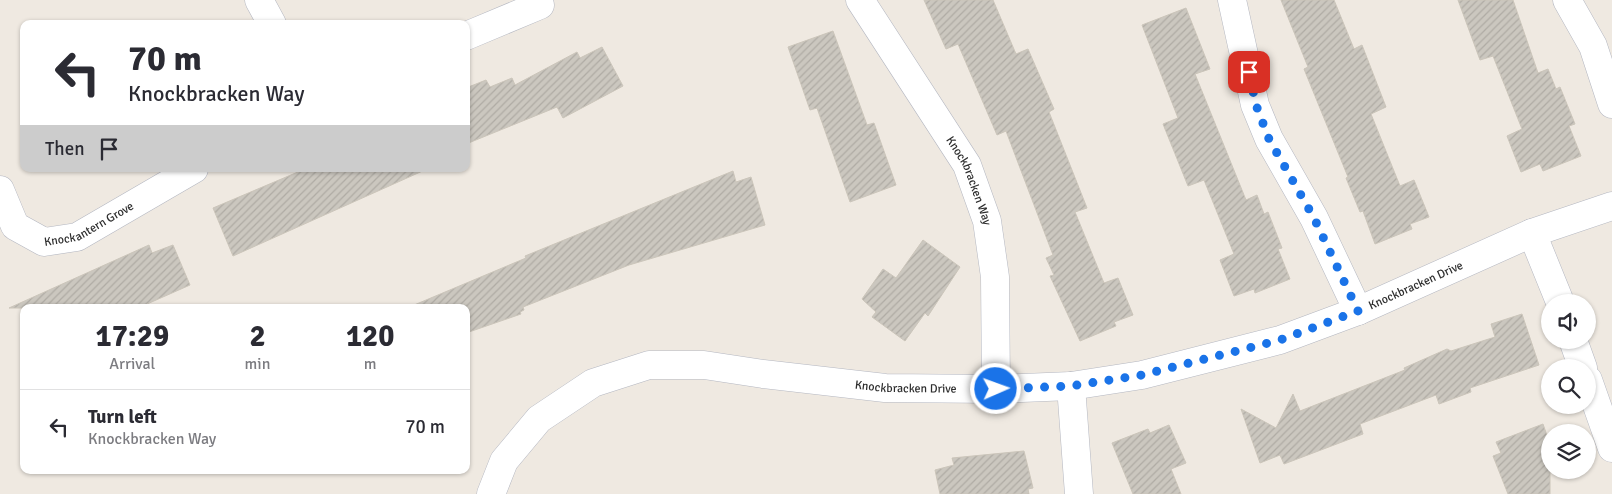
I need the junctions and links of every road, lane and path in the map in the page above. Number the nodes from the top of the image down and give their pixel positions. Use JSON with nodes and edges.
{"nodes":[{"id":1,"x":259,"y":0,"type":"edge"},
{"id":2,"x":860,"y":0,"type":"edge"},
{"id":3,"x":1232,"y":0,"type":"edge"},
{"id":4,"x":1567,"y":0,"type":"edge"},
{"id":5,"x":540,"y":5,"type":"dead end"},
{"id":6,"x":270,"y":20,"type":"edge"},
{"id":7,"x":470,"y":34,"type":"edge"},
{"id":8,"x":1612,"y":104,"type":"edge"},
{"id":9,"x":189,"y":172,"type":"edge"},
{"id":10,"x":0,"y":190,"type":"edge"},
{"id":11,"x":1612,"y":206,"type":"edge"},
{"id":12,"x":1532,"y":234,"type":"junction"},
{"id":13,"x":1557,"y":294,"type":"edge"},
{"id":14,"x":1358,"y":311,"type":"junction"},
{"id":15,"x":1071,"y":386,"type":"junction"},
{"id":16,"x":996,"y":389,"type":"junction"},
{"id":17,"x":1596,"y":403,"type":"edge"},
{"id":18,"x":1612,"y":448,"type":"edge"},
{"id":19,"x":491,"y":494,"type":"edge"},
{"id":20,"x":1079,"y":494,"type":"edge"}],
"edges":[{"from":1,"to":6,"type":"street"},
{"from":2,"to":16,"type":"street","name":"Knockbracken Way"},
{"from":3,"to":14,"type":"street"},
{"from":4,"to":8,"type":"street"},
{"from":5,"to":7,"type":"street"},
{"from":9,"to":10,"type":"street","name":"Knockantern Grove"},
{"from":11,"to":12,"type":"street","name":"Knockbracken Drive"},
{"from":12,"to":13,"type":"street"},
{"from":12,"to":14,"type":"street","name":"Knockbracken Drive"},
{"from":14,"to":15,"type":"street","name":"Knockbracken Drive"},
{"from":15,"to":16,"type":"street","name":"Knockbracken Drive"},
{"from":15,"to":20,"type":"street"},
{"from":16,"to":19,"type":"street","name":"Knockbracken Drive"},
{"from":17,"to":18,"type":"street"}]}
